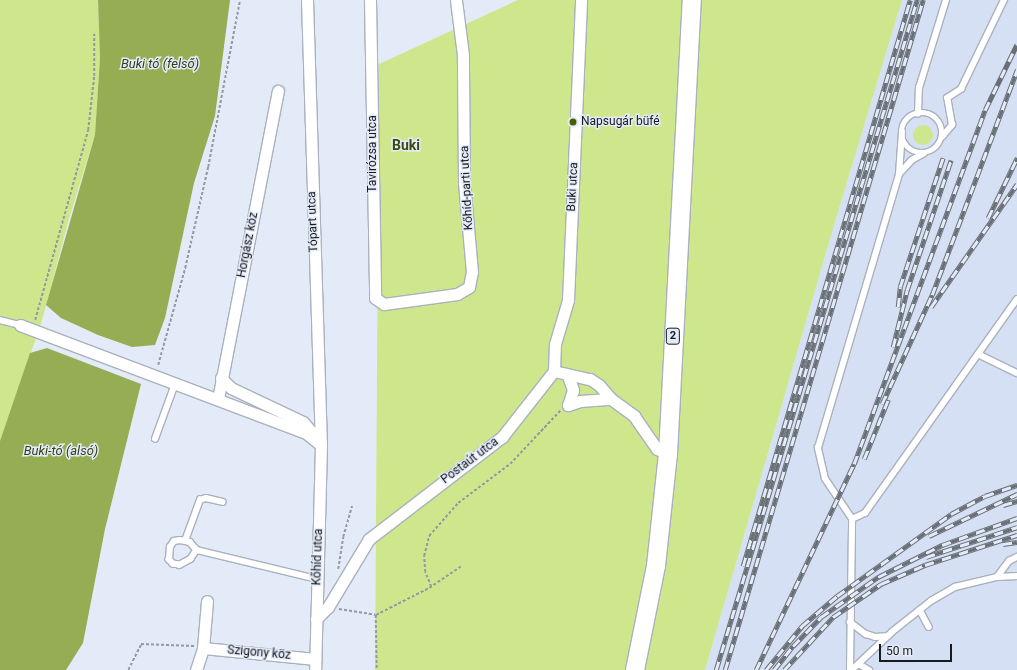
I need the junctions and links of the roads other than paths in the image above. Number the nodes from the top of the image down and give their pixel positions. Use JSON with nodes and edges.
{"nodes":[{"id":1,"x":306,"y":0,"type":"edge"},
{"id":2,"x":370,"y":0,"type":"edge"},
{"id":3,"x":456,"y":0,"type":"edge"},
{"id":4,"x":581,"y":0,"type":"edge"},
{"id":5,"x":692,"y":0,"type":"edge"},
{"id":6,"x":946,"y":0,"type":"edge"},
{"id":7,"x":1004,"y":0,"type":"edge"},
{"id":8,"x":278,"y":91,"type":"dead end"},
{"id":9,"x":918,"y":114,"type":"junction"},
{"id":10,"x":902,"y":132,"type":"junction"},
{"id":11,"x":942,"y":137,"type":"junction"},
{"id":12,"x":923,"y":154,"type":"junction"},
{"id":13,"x":898,"y":174,"type":"junction"},
{"id":14,"x":1017,"y":299,"type":"edge"},
{"id":15,"x":384,"y":304,"type":"joint"},
{"id":16,"x":0,"y":320,"type":"edge"},
{"id":17,"x":20,"y":325,"type":"joint"},
{"id":18,"x":978,"y":354,"type":"junction"},
{"id":19,"x":554,"y":371,"type":"junction"},
{"id":20,"x":1017,"y":373,"type":"edge"},
{"id":21,"x":568,"y":376,"type":"junction"},
{"id":22,"x":221,"y":378,"type":"junction"},
{"id":23,"x":175,"y":384,"type":"junction"},
{"id":24,"x":218,"y":399,"type":"junction"},
{"id":25,"x":611,"y":399,"type":"junction"},
{"id":26,"x":155,"y":439,"type":"dead end"},
{"id":27,"x":321,"y":445,"type":"junction"},
{"id":28,"x":668,"y":454,"type":"junction"},
{"id":29,"x":223,"y":502,"type":"dead end"},
{"id":30,"x":852,"y":519,"type":"junction"},
{"id":31,"x":185,"y":541,"type":"junction"},
{"id":32,"x":197,"y":550,"type":"junction"},
{"id":33,"x":1017,"y":557,"type":"edge"},
{"id":34,"x":1017,"y":576,"type":"edge"},
{"id":35,"x":997,"y":577,"type":"junction"},
{"id":36,"x":317,"y":578,"type":"junction"},
{"id":37,"x":207,"y":601,"type":"dead end"},
{"id":38,"x":920,"y":610,"type":"junction"},
{"id":39,"x":316,"y":619,"type":"junction"},
{"id":40,"x":850,"y":622,"type":"junction"},
{"id":41,"x":929,"y":627,"type":"dead end"},
{"id":42,"x":888,"y":636,"type":"junction"},
{"id":43,"x":203,"y":648,"type":"junction"},
{"id":44,"x":315,"y":659,"type":"junction"},
{"id":45,"x":859,"y":664,"type":"junction"},
{"id":46,"x":196,"y":670,"type":"edge"},
{"id":47,"x":315,"y":670,"type":"edge"},
{"id":48,"x":635,"y":670,"type":"edge"},
{"id":49,"x":851,"y":670,"type":"edge"},
{"id":50,"x":869,"y":670,"type":"edge"}],
"edges":[{"from":1,"to":27,"type":"street","name":"Tópart utca"},
{"from":2,"to":15,"type":"street","name":"Tavirózsa utca"},
{"from":3,"to":15,"type":"street","name":"Kőhíd-parti utca"},
{"from":4,"to":19,"type":"street","name":"Buki utca"},
{"from":5,"to":28,"type":"main road","number":"2"},
{"from":6,"to":9,"type":"lane"},
{"from":7,"to":11,"type":"lane"},
{"from":8,"to":22,"type":"street","name":"Horgász köz"},
{"from":9,"to":10,"type":"lane"},
{"from":9,"to":11,"type":"lane"},
{"from":10,"to":12,"type":"lane"},
{"from":10,"to":13,"type":"lane"},
{"from":11,"to":12,"type":"lane"},
{"from":12,"to":13,"type":"lane"},
{"from":13,"to":30,"type":"lane"},
{"from":14,"to":18,"type":"lane"},
{"from":16,"to":17,"type":"lane"},
{"from":17,"to":23,"type":"street"},
{"from":18,"to":20,"type":"lane"},
{"from":18,"to":30,"type":"lane"},
{"from":19,"to":21,"type":"street"},
{"from":19,"to":39,"type":"street","name":"Postaút utca"},
{"from":21,"to":25,"type":"street"},
{"from":21,"to":25,"type":"street"},
{"from":22,"to":24,"type":"street","name":"Horgász köz"},
{"from":22,"to":27,"type":"street"},
{"from":23,"to":24,"type":"street"},
{"from":23,"to":26,"type":"lane"},
{"from":24,"to":27,"type":"street"},
{"from":25,"to":28,"type":"street"},
{"from":27,"to":36,"type":"street","name":"Kőhíd utca"},
{"from":28,"to":48,"type":"main road","number":"2"},
{"from":29,"to":31,"type":"lane"},
{"from":30,"to":40,"type":"lane"},
{"from":31,"to":32,"type":"lane"},
{"from":31,"to":32,"type":"lane"},
{"from":32,"to":36,"type":"lane"},
{"from":33,"to":35,"type":"lane"},
{"from":34,"to":35,"type":"lane"},
{"from":35,"to":38,"type":"lane"},
{"from":36,"to":39,"type":"street","name":"Kőhíd utca"},
{"from":37,"to":43,"type":"street"},
{"from":38,"to":41,"type":"lane"},
{"from":38,"to":42,"type":"lane"},
{"from":39,"to":44,"type":"street","name":"Kőhíd utca"},
{"from":40,"to":42,"type":"lane"},
{"from":40,"to":49,"type":"lane"},
{"from":42,"to":45,"type":"lane"},
{"from":43,"to":44,"type":"street","name":"Szigony köz"},
{"from":43,"to":46,"type":"street"},
{"from":44,"to":47,"type":"street","name":"Kőhíd utca"},
{"from":45,"to":49,"type":"lane"},
{"from":45,"to":50,"type":"lane"}]}
